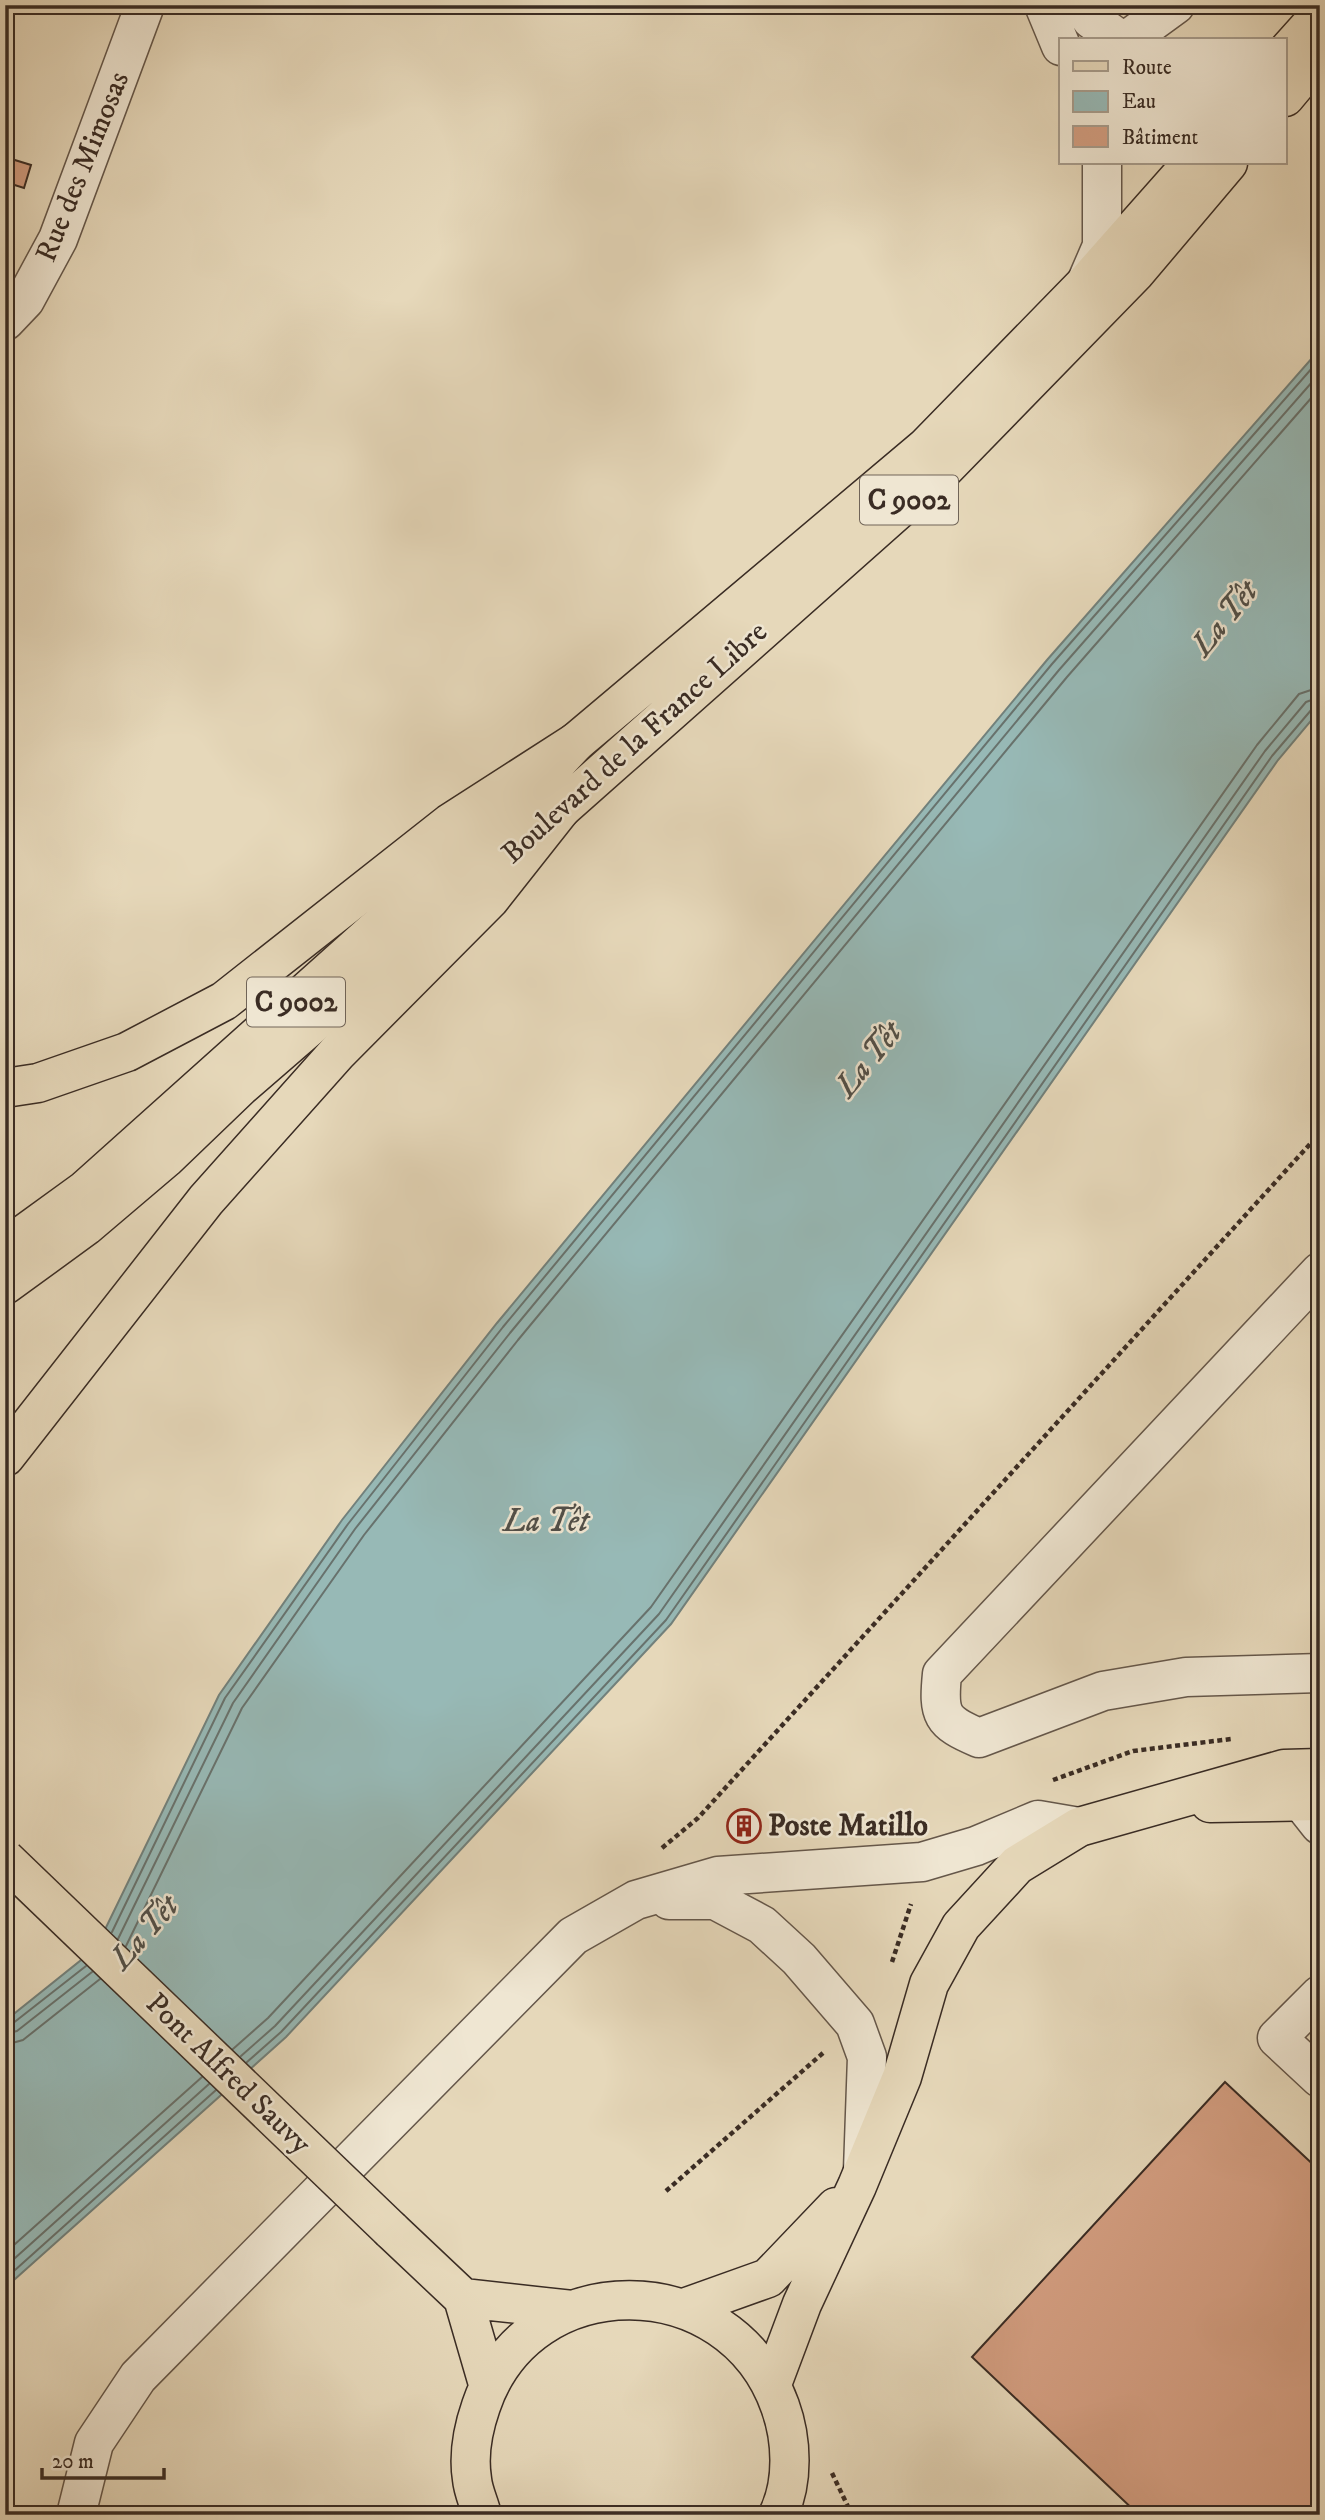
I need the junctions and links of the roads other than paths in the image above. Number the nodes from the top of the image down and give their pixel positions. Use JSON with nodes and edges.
{"nodes":[{"id":1,"x":145,"y":5,"type":"edge"},
{"id":2,"x":1044,"y":5,"type":"edge"},
{"id":3,"x":1083,"y":5,"type":"edge"},
{"id":4,"x":1175,"y":5,"type":"edge"},
{"id":5,"x":1320,"y":15,"type":"edge"},
{"id":6,"x":1117,"y":38,"type":"edge"},
{"id":7,"x":1130,"y":38,"type":"edge"},
{"id":8,"x":1059,"y":41,"type":"edge"},
{"id":9,"x":1286,"y":53,"type":"edge"},
{"id":10,"x":1320,"y":55,"type":"edge"},
{"id":11,"x":1286,"y":96,"type":"edge"},
{"id":12,"x":1102,"y":164,"type":"edge"},
{"id":13,"x":1191,"y":164,"type":"edge"},
{"id":14,"x":1227,"y":164,"type":"edge"},
{"id":15,"x":1085,"y":284,"type":"junction"},
{"id":16,"x":5,"y":321,"type":"edge"},
{"id":17,"x":576,"y":742,"type":"junction"},
{"id":18,"x":561,"y":809,"type":"junction"},
{"id":19,"x":5,"y":1088,"type":"edge"},
{"id":20,"x":5,"y":1248,"type":"edge"},
{"id":21,"x":1320,"y":1272,"type":"edge"},
{"id":22,"x":5,"y":1285,"type":"edge"},
{"id":23,"x":5,"y":1457,"type":"edge"},
{"id":24,"x":1320,"y":1673,"type":"edge"},
{"id":25,"x":1320,"y":1768,"type":"edge"},
{"id":26,"x":1156,"y":1804,"type":"junction"},
{"id":27,"x":1313,"y":1809,"type":"edge"},
{"id":28,"x":1079,"y":1827,"type":"junction"},
{"id":29,"x":5,"y":1860,"type":"edge"},
{"id":30,"x":636,"y":1900,"type":"junction"},
{"id":31,"x":1320,"y":1995,"type":"edge"},
{"id":32,"x":1320,"y":2078,"type":"edge"},
{"id":33,"x":860,"y":2178,"type":"junction"},
{"id":34,"x":463,"y":2298,"type":"junction"},
{"id":35,"x":684,"y":2308,"type":"junction"},
{"id":36,"x":572,"y":2310,"type":"junction"},
{"id":37,"x":772,"y":2384,"type":"junction"},
{"id":38,"x":488,"y":2385,"type":"junction"},
{"id":39,"x":782,"y":2512,"type":"edge"},
{"id":40,"x":76,"y":2515,"type":"edge"},
{"id":41,"x":482,"y":2515,"type":"edge"}],
"edges":[{"from":1,"to":16,"type":"street","name":"Rue des Mimosas"},
{"from":2,"to":8,"type":"street"},
{"from":3,"to":6,"type":"street"},
{"from":4,"to":7,"type":"street"},
{"from":5,"to":9,"type":"main road"},
{"from":10,"to":11,"type":"main road"},
{"from":12,"to":15,"type":"street"},
{"from":13,"to":15,"type":"main road","name":"Boulevard de la France Libre","number":"C 9002"},
{"from":14,"to":18,"type":"main road","name":"Boulevard de la France Libre","number":"C 9002"},
{"from":15,"to":17,"type":"main road","name":"Boulevard de la France Libre","number":"C 9002"},
{"from":17,"to":19,"type":"main road"},
{"from":17,"to":20,"type":"main road","name":"Boulevard de la France Libre","number":"C 9002"},
{"from":18,"to":22,"type":"main road","name":"Boulevard de la France Libre","number":"C 9002"},
{"from":18,"to":23,"type":"main road"},
{"from":21,"to":24,"type":"street"},
{"from":25,"to":26,"type":"main road"},
{"from":26,"to":27,"type":"main road"},
{"from":26,"to":28,"type":"main road"},
{"from":28,"to":30,"type":"street"},
{"from":28,"to":33,"type":"main road"},
{"from":29,"to":34,"type":"main road","name":"Pont Alfred Sauvy","bridge":true},
{"from":30,"to":33,"type":"street"},
{"from":30,"to":40,"type":"street"},
{"from":31,"to":32,"type":"street"},
{"from":33,"to":35,"type":"main road"},
{"from":33,"to":37,"type":"main road"},
{"from":34,"to":36,"type":"main road"},
{"from":34,"to":38,"type":"main road"},
{"from":35,"to":36,"type":"main road"},
{"from":35,"to":37,"type":"main road"},
{"from":36,"to":38,"type":"main road"},
{"from":37,"to":39,"type":"main road"},
{"from":38,"to":41,"type":"main road"}]}
